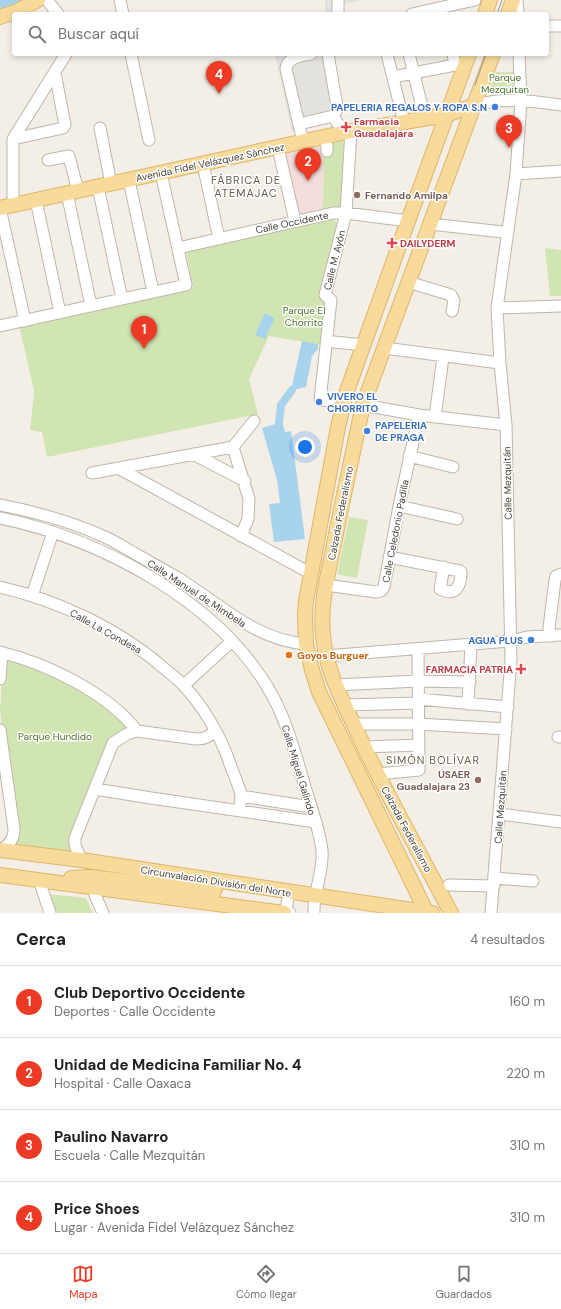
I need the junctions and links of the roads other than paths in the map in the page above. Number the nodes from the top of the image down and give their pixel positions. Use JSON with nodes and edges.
{"nodes":[{"id":1,"x":38,"y":0,"type":"edge"},
{"id":2,"x":47,"y":0,"type":"edge"},
{"id":3,"x":338,"y":0,"type":"edge"},
{"id":4,"x":475,"y":0,"type":"edge"},
{"id":5,"x":490,"y":0,"type":"edge"},
{"id":6,"x":513,"y":0,"type":"edge"},
{"id":7,"x":517,"y":0,"type":"edge"},
{"id":8,"x":442,"y":11,"type":"edge"},
{"id":9,"x":15,"y":12,"type":"edge"},
{"id":10,"x":56,"y":12,"type":"edge"},
{"id":11,"x":338,"y":12,"type":"edge"},
{"id":12,"x":432,"y":12,"type":"edge"},
{"id":13,"x":486,"y":12,"type":"edge"},
{"id":14,"x":509,"y":12,"type":"edge"},
{"id":15,"x":518,"y":12,"type":"edge"},
{"id":16,"x":12,"y":13,"type":"edge"},
{"id":17,"x":0,"y":17,"type":"edge"},
{"id":18,"x":549,"y":26,"type":"edge"},
{"id":19,"x":561,"y":26,"type":"edge"},
{"id":20,"x":65,"y":56,"type":"edge"},
{"id":21,"x":131,"y":56,"type":"edge"},
{"id":22,"x":304,"y":56,"type":"edge"},
{"id":23,"x":328,"y":56,"type":"edge"},
{"id":24,"x":388,"y":56,"type":"edge"},
{"id":25,"x":410,"y":56,"type":"edge"},
{"id":26,"x":468,"y":56,"type":"edge"},
{"id":27,"x":492,"y":56,"type":"edge"},
{"id":28,"x":519,"y":56,"type":"edge"},
{"id":29,"x":458,"y":65,"type":"edge"},
{"id":30,"x":55,"y":73,"type":"junction"},
{"id":31,"x":414,"y":73,"type":"junction"},
{"id":32,"x":393,"y":77,"type":"junction"},
{"id":33,"x":521,"y":100,"type":"junction"},
{"id":34,"x":475,"y":104,"type":"junction"},
{"id":35,"x":561,"y":105,"type":"edge"},
{"id":36,"x":446,"y":115,"type":"junction"},
{"id":37,"x":333,"y":116,"type":"junction"},
{"id":38,"x":425,"y":119,"type":"junction"},
{"id":39,"x":404,"y":122,"type":"junction"},
{"id":40,"x":299,"y":124,"type":"junction"},
{"id":41,"x":100,"y":128,"type":"dead end"},
{"id":42,"x":347,"y":132,"type":"junction"},
{"id":43,"x":13,"y":139,"type":"junction"},
{"id":44,"x":149,"y":140,"type":"dead end"},
{"id":45,"x":303,"y":142,"type":"junction"},
{"id":46,"x":278,"y":148,"type":"junction"},
{"id":47,"x":48,"y":160,"type":"dead end"},
{"id":48,"x":203,"y":164,"type":"junction"},
{"id":49,"x":561,"y":171,"type":"edge"},
{"id":50,"x":160,"y":173,"type":"junction"},
{"id":51,"x":516,"y":174,"type":"junction"},
{"id":52,"x":129,"y":180,"type":"junction"},
{"id":53,"x":105,"y":185,"type":"junction"},
{"id":54,"x":73,"y":192,"type":"junction"},
{"id":55,"x":36,"y":200,"type":"junction"},
{"id":56,"x":4,"y":207,"type":"edge"},
{"id":57,"x":346,"y":213,"type":"junction"},
{"id":58,"x":295,"y":221,"type":"junction"},
{"id":59,"x":408,"y":221,"type":"junction"},
{"id":60,"x":430,"y":224,"type":"junction"},
{"id":61,"x":503,"y":232,"type":"dead end"},
{"id":62,"x":219,"y":238,"type":"junction"},
{"id":63,"x":178,"y":248,"type":"junction"},
{"id":64,"x":408,"y":282,"type":"junction"},
{"id":65,"x":153,"y":292,"type":"junction"},
{"id":66,"x":122,"y":299,"type":"junction"},
{"id":67,"x":91,"y":306,"type":"junction"},
{"id":68,"x":561,"y":306,"type":"edge"},
{"id":69,"x":497,"y":308,"type":"junction"},
{"id":70,"x":452,"y":311,"type":"dead end"},
{"id":71,"x":60,"y":313,"type":"junction"},
{"id":72,"x":25,"y":321,"type":"junction"},
{"id":73,"x":0,"y":326,"type":"edge"},
{"id":74,"x":334,"y":342,"type":"dead end"},
{"id":75,"x":364,"y":345,"type":"junction"},
{"id":76,"x":384,"y":348,"type":"junction"},
{"id":77,"x":443,"y":357,"type":"junction"},
{"id":78,"x":500,"y":364,"type":"junction"},
{"id":79,"x":330,"y":401,"type":"dead end"},
{"id":80,"x":363,"y":405,"type":"junction"},
{"id":81,"x":419,"y":415,"type":"junction"},
{"id":82,"x":435,"y":416,"type":"junction"},
{"id":83,"x":254,"y":421,"type":"dead end"},
{"id":84,"x":506,"y":425,"type":"junction"},
{"id":85,"x":233,"y":447,"type":"junction"},
{"id":86,"x":193,"y":454,"type":"junction"},
{"id":87,"x":409,"y":456,"type":"junction"},
{"id":88,"x":453,"y":467,"type":"dead end"},
{"id":89,"x":118,"y":468,"type":"junction"},
{"id":90,"x":92,"y":473,"type":"dead end"},
{"id":91,"x":245,"y":482,"type":"junction"},
{"id":92,"x":0,"y":505,"type":"edge"},
{"id":93,"x":399,"y":506,"type":"junction"},
{"id":94,"x":0,"y":518,"type":"edge"},
{"id":95,"x":457,"y":519,"type":"dead end"},
{"id":96,"x":53,"y":532,"type":"junction"},
{"id":97,"x":241,"y":536,"type":"junction"},
{"id":98,"x":389,"y":557,"type":"junction"},
{"id":99,"x":444,"y":568,"type":"dead end"},
{"id":100,"x":310,"y":573,"type":"junction"},
{"id":101,"x":561,"y":574,"type":"edge"},
{"id":102,"x":326,"y":585,"type":"junction"},
{"id":103,"x":0,"y":587,"type":"edge"},
{"id":104,"x":201,"y":594,"type":"junction"},
{"id":105,"x":32,"y":596,"type":"junction"},
{"id":106,"x":214,"y":604,"type":"junction"},
{"id":107,"x":192,"y":605,"type":"junction"},
{"id":108,"x":203,"y":614,"type":"junction"},
{"id":109,"x":555,"y":636,"type":"edge"},
{"id":110,"x":232,"y":641,"type":"junction"},
{"id":111,"x":511,"y":642,"type":"junction"},
{"id":112,"x":306,"y":644,"type":"junction"},
{"id":113,"x":471,"y":645,"type":"junction"},
{"id":114,"x":418,"y":649,"type":"junction"},
{"id":115,"x":1,"y":652,"type":"edge"},
{"id":116,"x":326,"y":656,"type":"junction"},
{"id":117,"x":0,"y":679,"type":"edge"},
{"id":118,"x":418,"y":681,"type":"junction"},
{"id":119,"x":470,"y":682,"type":"junction"},
{"id":120,"x":184,"y":685,"type":"junction"},
{"id":121,"x":336,"y":685,"type":"junction"},
{"id":122,"x":418,"y":701,"type":"junction"},
{"id":123,"x":468,"y":704,"type":"junction"},
{"id":124,"x":345,"y":705,"type":"junction"},
{"id":125,"x":508,"y":707,"type":"junction"},
{"id":126,"x":354,"y":724,"type":"junction"},
{"id":127,"x":418,"y":724,"type":"junction"},
{"id":128,"x":506,"y":729,"type":"junction"},
{"id":129,"x":0,"y":730,"type":"edge"},
{"id":130,"x":215,"y":730,"type":"junction"},
{"id":131,"x":137,"y":731,"type":"junction"},
{"id":132,"x":418,"y":745,"type":"junction"},
{"id":133,"x":364,"y":747,"type":"junction"},
{"id":134,"x":378,"y":774,"type":"junction"},
{"id":135,"x":3,"y":776,"type":"edge"},
{"id":136,"x":95,"y":789,"type":"junction"},
{"id":137,"x":241,"y":796,"type":"junction"},
{"id":138,"x":311,"y":807,"type":"junction"},
{"id":139,"x":239,"y":810,"type":"junction"},
{"id":140,"x":500,"y":814,"type":"junction"},
{"id":141,"x":316,"y":822,"type":"junction"},
{"id":142,"x":561,"y":822,"type":"edge"},
{"id":143,"x":1,"y":850,"type":"edge"},
{"id":144,"x":81,"y":860,"type":"junction"},
{"id":145,"x":0,"y":875,"type":"edge"},
{"id":146,"x":196,"y":878,"type":"junction"},
{"id":147,"x":39,"y":880,"type":"junction"},
{"id":148,"x":533,"y":881,"type":"dead end"},
{"id":149,"x":494,"y":882,"type":"junction"},
{"id":150,"x":449,"y":885,"type":"dead end"},
{"id":151,"x":96,"y":888,"type":"junction"},
{"id":152,"x":287,"y":892,"type":"junction"},
{"id":153,"x":316,"y":896,"type":"junction"},
{"id":154,"x":50,"y":913,"type":"edge"},
{"id":155,"x":103,"y":913,"type":"edge"},
{"id":156,"x":284,"y":913,"type":"edge"},
{"id":157,"x":290,"y":913,"type":"edge"},
{"id":158,"x":314,"y":913,"type":"edge"},
{"id":159,"x":428,"y":913,"type":"edge"},
{"id":160,"x":451,"y":913,"type":"edge"},
{"id":161,"x":491,"y":913,"type":"edge"}],
"edges":[{"from":1,"to":9,"type":"main road"},
{"from":2,"to":10,"type":"street"},
{"from":3,"to":11,"type":"street"},
{"from":4,"to":8,"type":"street"},
{"from":5,"to":13,"type":"main road"},
{"from":6,"to":14,"type":"main road"},
{"from":7,"to":15,"type":"street"},
{"from":8,"to":12,"type":"street"},
{"from":16,"to":17,"type":"main road"},
{"from":18,"to":19,"type":"street"},
{"from":20,"to":30,"type":"street"},
{"from":21,"to":44,"type":"street"},
{"from":22,"to":40,"type":"street"},
{"from":23,"to":37,"type":"street"},
{"from":24,"to":32,"type":"street"},
{"from":25,"to":31,"type":"street"},
{"from":26,"to":29,"type":"main road","name":"Calzada Federalismo"},
{"from":27,"to":34,"type":"main road","name":"Calzada Federalismo"},
{"from":28,"to":33,"type":"street","name":"Calle Mezquitán"},
{"from":29,"to":31,"type":"street"},
{"from":29,"to":34,"type":"main road"},
{"from":29,"to":36,"type":"main road","name":"Calzada Federalismo"},
{"from":30,"to":43,"type":"street"},
{"from":30,"to":43,"type":"street"},
{"from":31,"to":32,"type":"street"},
{"from":31,"to":38,"type":"street"},
{"from":32,"to":39,"type":"street"},
{"from":33,"to":34,"type":"street","name":"Avenida Fidel Velázquez Sánchez"},
{"from":33,"to":35,"type":"street","name":"Avenida Fidel Velázquez Sánchez"},
{"from":33,"to":51,"type":"street","name":"Calle Mezquitán"},
{"from":34,"to":36,"type":"main road","name":"Avenida Fidel Velázquez Sánchez"},
{"from":34,"to":60,"type":"main road","name":"Calzada Federalismo"},
{"from":36,"to":38,"type":"main road","name":"Avenida Fidel Velázquez Sánchez"},
{"from":36,"to":59,"type":"main road","name":"Calzada Federalismo"},
{"from":37,"to":40,"type":"street"},
{"from":37,"to":42,"type":"street"},
{"from":38,"to":39,"type":"main road","name":"Avenida Fidel Velázquez Sánchez"},
{"from":39,"to":42,"type":"main road","name":"Avenida Fidel Velázquez Sánchez"},
{"from":40,"to":45,"type":"street"},
{"from":41,"to":53,"type":"street"},
{"from":42,"to":45,"type":"main road","name":"Avenida Fidel Velázquez Sánchez"},
{"from":42,"to":57,"type":"street","name":"Calle M. Ayón"},
{"from":43,"to":56,"type":"street"},
{"from":45,"to":46,"type":"main road","name":"Avenida Fidel Velázquez Sánchez"},
{"from":46,"to":48,"type":"main road","name":"Avenida Fidel Velázquez Sánchez"},
{"from":46,"to":58,"type":"street"},
{"from":47,"to":54,"type":"street"},
{"from":48,"to":50,"type":"main road","name":"Avenida Fidel Velázquez Sánchez"},
{"from":48,"to":62,"type":"street"},
{"from":49,"to":51,"type":"street"},
{"from":50,"to":52,"type":"main road","name":"Avenida Fidel Velázquez Sánchez"},
{"from":50,"to":63,"type":"street"},
{"from":51,"to":69,"type":"street","name":"Calle Mezquitán"},
{"from":52,"to":53,"type":"main road","name":"Avenida Fidel Velázquez Sánchez"},
{"from":52,"to":65,"type":"street"},
{"from":53,"to":54,"type":"main road","name":"Avenida Fidel Velázquez Sánchez"},
{"from":53,"to":66,"type":"street"},
{"from":54,"to":55,"type":"main road","name":"Avenida Fidel Velázquez Sánchez"},
{"from":54,"to":67,"type":"street"},
{"from":55,"to":56,"type":"main road","name":"Avenida Fidel Velázquez Sánchez"},
{"from":55,"to":71,"type":"street"},
{"from":56,"to":72,"type":"street"},
{"from":57,"to":58,"type":"street","name":"Calle Occidente"},
{"from":57,"to":59,"type":"street","name":"Calle Occidente"},
{"from":57,"to":79,"type":"street","name":"Calle M. Ayón"},
{"from":58,"to":62,"type":"street","name":"Calle Occidente"},
{"from":59,"to":75,"type":"main road","name":"Calzada Federalismo"},
{"from":60,"to":61,"type":"street"},
{"from":60,"to":64,"type":"main road","name":"Calzada Federalismo"},
{"from":62,"to":63,"type":"street","name":"Calle Occidente"},
{"from":63,"to":65,"type":"street"},
{"from":64,"to":70,"type":"street"},
{"from":64,"to":76,"type":"main road","name":"Calzada Federalismo"},
{"from":65,"to":66,"type":"street"},
{"from":66,"to":67,"type":"street"},
{"from":67,"to":71,"type":"street"},
{"from":68,"to":69,"type":"street"},
{"from":69,"to":78,"type":"street","name":"Calle Mezquitán"},
{"from":71,"to":72,"type":"street"},
{"from":72,"to":73,"type":"street"},
{"from":74,"to":75,"type":"street"},
{"from":75,"to":100,"type":"main road","name":"Calzada Federalismo"},
{"from":76,"to":77,"type":"street"},
{"from":76,"to":80,"type":"main road","name":"Calzada Federalismo"},
{"from":77,"to":78,"type":"street"},
{"from":77,"to":82,"type":"street"},
{"from":78,"to":84,"type":"street","name":"Calle Mezquitán"},
{"from":80,"to":81,"type":"street"},
{"from":80,"to":102,"type":"main road","name":"Calzada Federalismo"},
{"from":81,"to":82,"type":"street"},
{"from":81,"to":87,"type":"street","name":"Calle Celedonio Padilla"},
{"from":82,"to":84,"type":"street"},
{"from":83,"to":85,"type":"street"},
{"from":84,"to":111,"type":"street","name":"Calle Mezquitán"},
{"from":85,"to":86,"type":"street"},
{"from":85,"to":91,"type":"street"},
{"from":86,"to":89,"type":"street"},
{"from":86,"to":91,"type":"street"},
{"from":87,"to":88,"type":"street"},
{"from":87,"to":93,"type":"street","name":"Calle Celedonio Padilla"},
{"from":89,"to":90,"type":"street"},
{"from":89,"to":97,"type":"street"},
{"from":91,"to":97,"type":"street"},
{"from":92,"to":104,"type":"street","name":"Calle Manuel de Mimbela"},
{"from":93,"to":95,"type":"street"},
{"from":93,"to":98,"type":"street","name":"Calle Celedonio Padilla"},
{"from":94,"to":96,"type":"street","name":"Calle Manuel de Mimbela"},
{"from":96,"to":105,"type":"street"},
{"from":96,"to":107,"type":"street","name":"Calle Manuel de Mimbela"},
{"from":97,"to":100,"type":"street"},
{"from":98,"to":99,"type":"street"},
{"from":98,"to":102,"type":"street","name":"Calle Celedonio Padilla"},
{"from":100,"to":112,"type":"main road","name":"Calzada Federalismo"},
{"from":101,"to":109,"type":"street"},
{"from":102,"to":116,"type":"main road","name":"Calzada Federalismo"},
{"from":103,"to":105,"type":"street","name":"Calle La Condesa"},
{"from":104,"to":106,"type":"street","name":"Calle Manuel de Mimbela"},
{"from":104,"to":107,"type":"street"},
{"from":105,"to":120,"type":"street","name":"Calle La Condesa"},
{"from":106,"to":108,"type":"street"},
{"from":106,"to":112,"type":"street","name":"Calle Manuel de Mimbela"},
{"from":107,"to":108,"type":"street","name":"Calle Manuel de Mimbela"},
{"from":108,"to":110,"type":"street","name":"Calle Manuel de Mimbela"},
{"from":109,"to":111,"type":"street"},
{"from":110,"to":120,"type":"street"},
{"from":110,"to":138,"type":"street","name":"Calle Miguel Galindo"},
{"from":111,"to":113,"type":"street"},
{"from":111,"to":125,"type":"street","name":"Calle Mezquitán"},
{"from":112,"to":159,"type":"main road","name":"Calzada Federalismo"},
{"from":113,"to":114,"type":"street"},
{"from":113,"to":119,"type":"street"},
{"from":114,"to":116,"type":"street"},
{"from":114,"to":118,"type":"street"},
{"from":115,"to":117,"type":"street"},
{"from":115,"to":131,"type":"street"},
{"from":116,"to":121,"type":"main road","name":"Calzada Federalismo"},
{"from":118,"to":119,"type":"street"},
{"from":118,"to":121,"type":"street"},
{"from":118,"to":122,"type":"street"},
{"from":119,"to":123,"type":"street"},
{"from":120,"to":130,"type":"street","name":"Calle La Condesa"},
{"from":121,"to":124,"type":"main road","name":"Calzada Federalismo"},
{"from":122,"to":123,"type":"street"},
{"from":122,"to":124,"type":"street"},
{"from":122,"to":127,"type":"street"},
{"from":123,"to":125,"type":"street"},
{"from":124,"to":126,"type":"main road","name":"Calzada Federalismo"},
{"from":125,"to":128,"type":"street","name":"Calle Mezquitán"},
{"from":126,"to":127,"type":"street"},
{"from":126,"to":133,"type":"main road","name":"Calzada Federalismo"},
{"from":127,"to":128,"type":"street"},
{"from":127,"to":132,"type":"street"},
{"from":128,"to":140,"type":"street","name":"Calle Mezquitán"},
{"from":129,"to":135,"type":"street"},
{"from":130,"to":131,"type":"street"},
{"from":130,"to":137,"type":"street","name":"Calle La Condesa"},
{"from":131,"to":136,"type":"street"},
{"from":132,"to":133,"type":"street"},
{"from":132,"to":134,"type":"street"},
{"from":133,"to":134,"type":"main road","name":"Calzada Federalismo"},
{"from":134,"to":160,"type":"main road","name":"Calzada Federalismo"},
{"from":135,"to":143,"type":"street"},
{"from":136,"to":139,"type":"street"},
{"from":136,"to":144,"type":"street"},
{"from":137,"to":138,"type":"street"},
{"from":137,"to":139,"type":"street","name":"Calle La Condesa"},
{"from":138,"to":141,"type":"street","name":"Calle Miguel Galindo"},
{"from":139,"to":141,"type":"street"},
{"from":140,"to":142,"type":"street"},
{"from":140,"to":149,"type":"street","name":"Calle Mezquitán"},
{"from":141,"to":153,"type":"street","name":"Calle Miguel Galindo"},
{"from":143,"to":144,"type":"main road","name":"Circunvalación División del Norte"},
{"from":144,"to":146,"type":"main road","name":"Circunvalación División del Norte"},
{"from":145,"to":147,"type":"main road","name":"Circunvalación División del Norte"},
{"from":146,"to":147,"type":"main road"},
{"from":146,"to":152,"type":"main road","name":"Circunvalación División del Norte"},
{"from":147,"to":151,"type":"main road","name":"Circunvalación División del Norte"},
{"from":147,"to":154,"type":"street"},
{"from":148,"to":149,"type":"street"},
{"from":149,"to":150,"type":"street"},
{"from":149,"to":161,"type":"street","name":"Calle Mezquitán"},
{"from":151,"to":155,"type":"street"},
{"from":151,"to":156,"type":"main road","name":"Circunvalación División del Norte"},
{"from":152,"to":153,"type":"main road","name":"Circunvalación División del Norte"},
{"from":152,"to":157,"type":"street"},
{"from":153,"to":158,"type":"street","name":"Calle Miguel Galindo"},
{"from":153,"to":159,"type":"main road","name":"Circunvalación División del Norte"}]}
